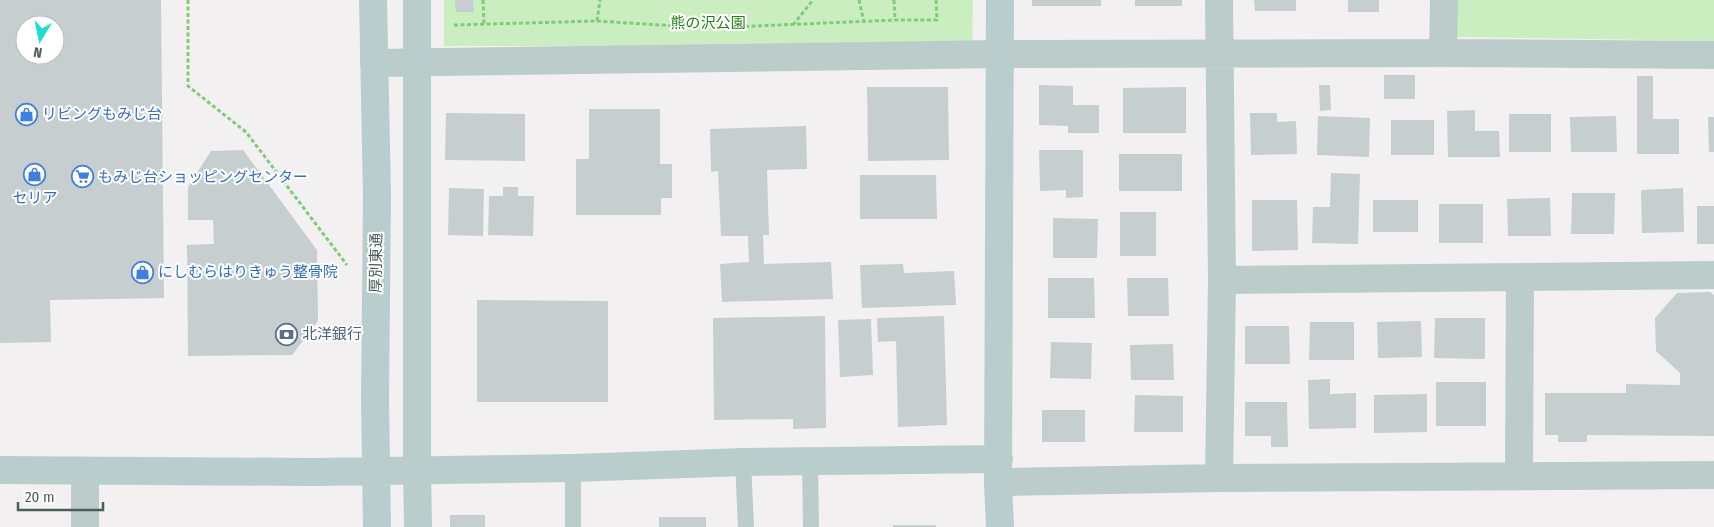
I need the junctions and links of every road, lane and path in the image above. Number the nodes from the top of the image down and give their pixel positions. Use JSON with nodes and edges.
{"nodes":[{"id":1,"x":188,"y":0,"type":"edge"},
{"id":2,"x":373,"y":0,"type":"edge"},
{"id":3,"x":417,"y":0,"type":"edge"},
{"id":4,"x":483,"y":0,"type":"edge"},
{"id":5,"x":600,"y":0,"type":"edge"},
{"id":6,"x":813,"y":0,"type":"edge"},
{"id":7,"x":859,"y":0,"type":"edge"},
{"id":8,"x":894,"y":0,"type":"edge"},
{"id":9,"x":936,"y":0,"type":"edge"},
{"id":10,"x":1000,"y":0,"type":"edge"},
{"id":11,"x":1219,"y":0,"type":"edge"},
{"id":12,"x":1444,"y":0,"type":"edge"},
{"id":13,"x":895,"y":20,"type":"junction"},
{"id":14,"x":597,"y":21,"type":"junction"},
{"id":15,"x":864,"y":22,"type":"junction"},
{"id":16,"x":484,"y":24,"type":"junction"},
{"id":17,"x":454,"y":25,"type":"dead end"},
{"id":18,"x":793,"y":25,"type":"junction"},
{"id":19,"x":714,"y":28,"type":"dead end"},
{"id":20,"x":724,"y":28,"type":"dead end"},
{"id":21,"x":1219,"y":53,"type":"junction"},
{"id":22,"x":1443,"y":53,"type":"junction"},
{"id":23,"x":1000,"y":54,"type":"junction"},
{"id":24,"x":1714,"y":56,"type":"edge"},
{"id":25,"x":418,"y":61,"type":"junction"},
{"id":26,"x":374,"y":63,"type":"junction"},
{"id":27,"x":348,"y":265,"type":"dead end"},
{"id":28,"x":1714,"y":275,"type":"edge"},
{"id":29,"x":1520,"y":277,"type":"junction"},
{"id":30,"x":1222,"y":280,"type":"junction"},
{"id":31,"x":810,"y":461,"type":"junction"},
{"id":32,"x":743,"y":462,"type":"junction"},
{"id":33,"x":573,"y":468,"type":"junction"},
{"id":34,"x":417,"y":469,"type":"junction"},
{"id":35,"x":0,"y":470,"type":"edge"},
{"id":36,"x":376,"y":470,"type":"junction"},
{"id":37,"x":85,"y":471,"type":"junction"},
{"id":38,"x":999,"y":471,"type":"junction"},
{"id":39,"x":1714,"y":475,"type":"edge"},
{"id":40,"x":1519,"y":476,"type":"junction"},
{"id":41,"x":1219,"y":478,"type":"junction"},
{"id":42,"x":85,"y":527,"type":"edge"},
{"id":43,"x":377,"y":527,"type":"edge"},
{"id":44,"x":418,"y":527,"type":"edge"},
{"id":45,"x":573,"y":527,"type":"edge"},
{"id":46,"x":746,"y":527,"type":"edge"},
{"id":47,"x":812,"y":527,"type":"edge"},
{"id":48,"x":1000,"y":527,"type":"edge"}],
"edges":[{"from":1,"to":27,"type":"path"},
{"from":2,"to":26,"type":"street","name":"厚別東通"},
{"from":3,"to":25,"type":"street"},
{"from":4,"to":16,"type":"path"},
{"from":5,"to":14,"type":"path"},
{"from":6,"to":18,"type":"path"},
{"from":7,"to":15,"type":"path"},
{"from":8,"to":13,"type":"path"},
{"from":9,"to":13,"type":"path"},
{"from":10,"to":23,"type":"street"},
{"from":11,"to":21,"type":"street"},
{"from":12,"to":22,"type":"street"},
{"from":13,"to":15,"type":"path"},
{"from":14,"to":16,"type":"path"},
{"from":14,"to":19,"type":"path"},
{"from":15,"to":18,"type":"path"},
{"from":16,"to":17,"type":"path"},
{"from":18,"to":20,"type":"path"},
{"from":21,"to":22,"type":"street"},
{"from":21,"to":23,"type":"street"},
{"from":21,"to":30,"type":"street"},
{"from":22,"to":24,"type":"street"},
{"from":23,"to":25,"type":"street"},
{"from":23,"to":38,"type":"street"},
{"from":25,"to":26,"type":"street"},
{"from":25,"to":34,"type":"street"},
{"from":26,"to":36,"type":"street","name":"厚別東通"},
{"from":28,"to":29,"type":"street"},
{"from":29,"to":30,"type":"street"},
{"from":29,"to":40,"type":"street"},
{"from":30,"to":41,"type":"street"},
{"from":31,"to":32,"type":"street"},
{"from":31,"to":38,"type":"street"},
{"from":31,"to":47,"type":"lane"},
{"from":32,"to":33,"type":"street"},
{"from":32,"to":46,"type":"lane"},
{"from":33,"to":34,"type":"street"},
{"from":33,"to":45,"type":"lane"},
{"from":34,"to":36,"type":"street"},
{"from":34,"to":44,"type":"street"},
{"from":35,"to":37,"type":"street"},
{"from":36,"to":37,"type":"street"},
{"from":36,"to":43,"type":"street","name":"厚別東通"},
{"from":37,"to":42,"type":"street"},
{"from":38,"to":41,"type":"street"},
{"from":38,"to":48,"type":"street"},
{"from":39,"to":40,"type":"street"},
{"from":40,"to":41,"type":"street"}]}
